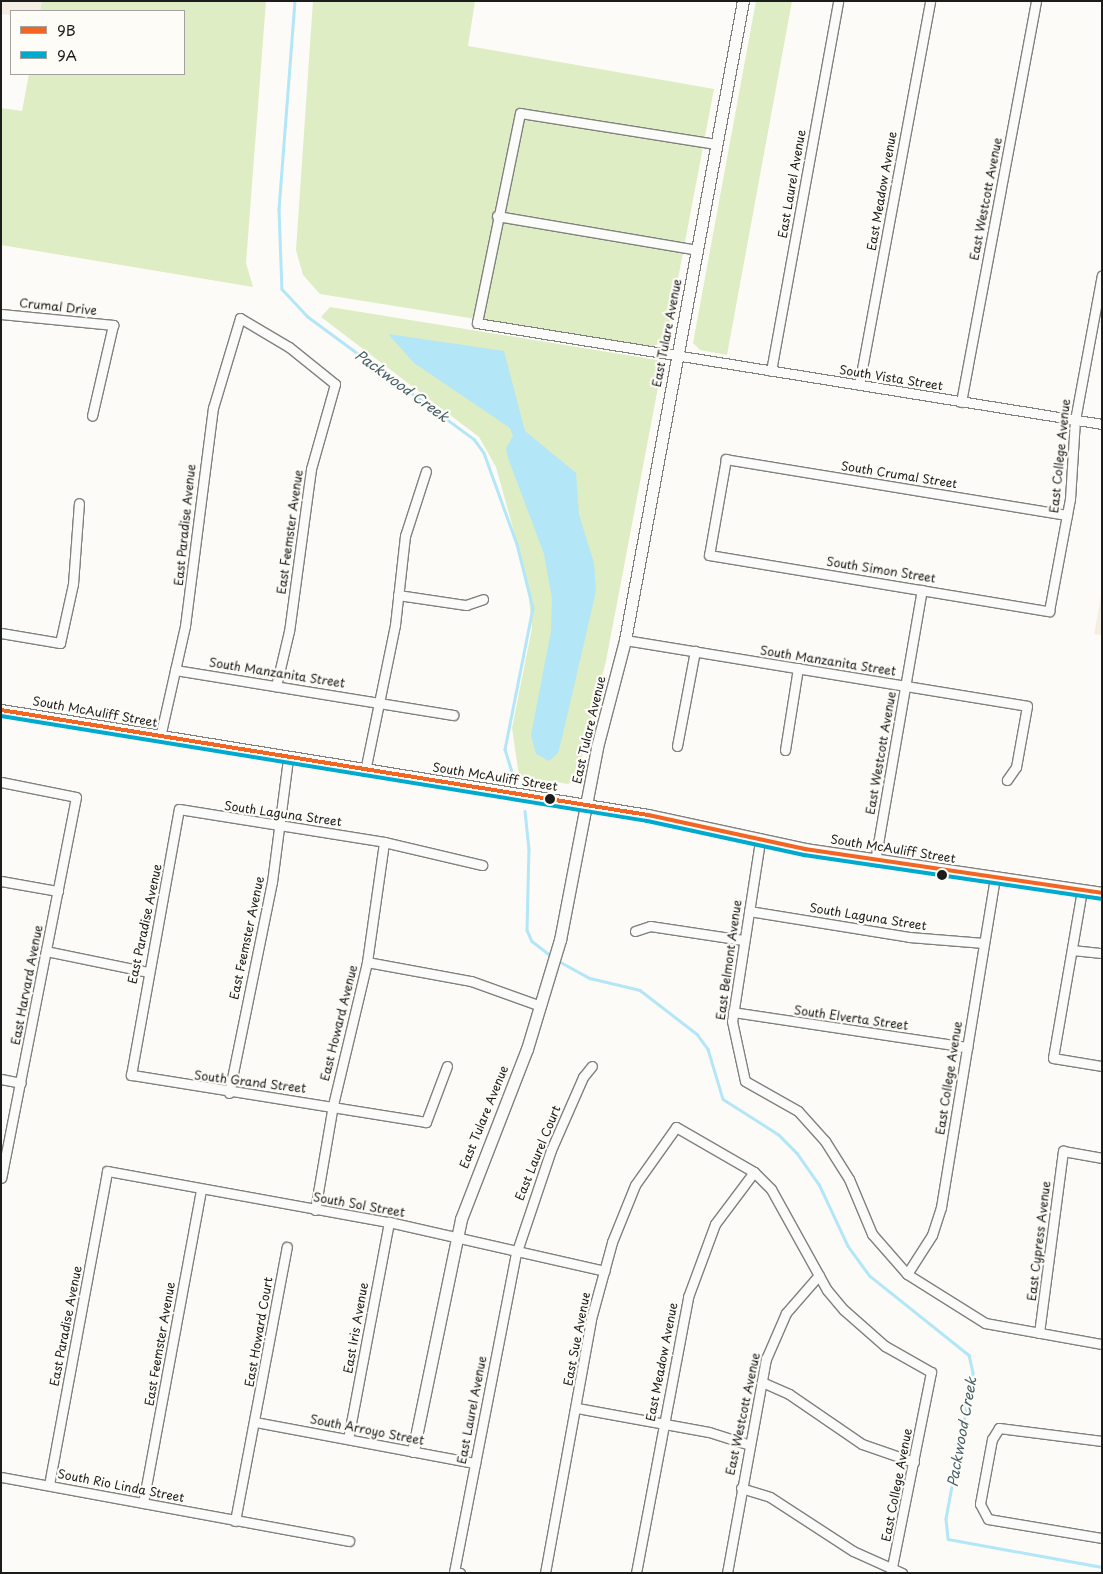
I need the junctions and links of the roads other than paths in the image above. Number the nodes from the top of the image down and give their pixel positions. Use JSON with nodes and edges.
{"nodes":[{"id":1,"x":742,"y":1,"type":"edge"},
{"id":2,"x":838,"y":1,"type":"edge"},
{"id":3,"x":930,"y":1,"type":"edge"},
{"id":4,"x":1036,"y":1,"type":"edge"},
{"id":5,"x":716,"y":144,"type":"junction"},
{"id":6,"x":497,"y":216,"type":"junction"},
{"id":7,"x":697,"y":250,"type":"junction"},
{"id":8,"x":1102,"y":275,"type":"edge"},
{"id":9,"x":1100,"y":293,"type":"edge"},
{"id":10,"x":1,"y":314,"type":"edge"},
{"id":11,"x":240,"y":318,"type":"joint"},
{"id":12,"x":677,"y":356,"type":"junction"},
{"id":13,"x":771,"y":371,"type":"junction"},
{"id":14,"x":860,"y":385,"type":"junction"},
{"id":15,"x":961,"y":402,"type":"junction"},
{"id":16,"x":92,"y":416,"type":"dead end"},
{"id":17,"x":1075,"y":420,"type":"junction"},
{"id":18,"x":1102,"y":424,"type":"edge"},
{"id":19,"x":426,"y":471,"type":"dead end"},
{"id":20,"x":79,"y":503,"type":"dead end"},
{"id":21,"x":1067,"y":516,"type":"junction"},
{"id":22,"x":709,"y":555,"type":"joint"},
{"id":23,"x":922,"y":590,"type":"junction"},
{"id":24,"x":398,"y":595,"type":"junction"},
{"id":25,"x":483,"y":599,"type":"dead end"},
{"id":26,"x":1049,"y":611,"type":"joint"},
{"id":27,"x":1,"y":633,"type":"edge"},
{"id":28,"x":625,"y":640,"type":"junction"},
{"id":29,"x":696,"y":652,"type":"junction"},
{"id":30,"x":798,"y":668,"type":"junction"},
{"id":31,"x":175,"y":670,"type":"junction"},
{"id":32,"x":276,"y":686,"type":"junction"},
{"id":33,"x":905,"y":686,"type":"junction"},
{"id":34,"x":376,"y":702,"type":"junction"},
{"id":35,"x":1,"y":710,"type":"edge"},
{"id":36,"x":453,"y":715,"type":"dead end"},
{"id":37,"x":160,"y":737,"type":"junction"},
{"id":38,"x":677,"y":746,"type":"dead end"},
{"id":39,"x":785,"y":750,"type":"dead end"},
{"id":40,"x":288,"y":758,"type":"junction"},
{"id":41,"x":364,"y":771,"type":"junction"},
{"id":42,"x":1007,"y":780,"type":"dead end"},
{"id":43,"x":1,"y":782,"type":"edge"},
{"id":44,"x":586,"y":805,"type":"junction"},
{"id":45,"x":179,"y":809,"type":"joint"},
{"id":46,"x":278,"y":828,"type":"junction"},
{"id":47,"x":760,"y":841,"type":"junction"},
{"id":48,"x":384,"y":842,"type":"junction"},
{"id":49,"x":876,"y":861,"type":"junction"},
{"id":50,"x":482,"y":865,"type":"dead end"},
{"id":51,"x":995,"y":878,"type":"junction"},
{"id":52,"x":1,"y":881,"type":"edge"},
{"id":53,"x":1082,"y":890,"type":"junction"},
{"id":54,"x":58,"y":891,"type":"junction"},
{"id":55,"x":1102,"y":892,"type":"edge"},
{"id":56,"x":749,"y":910,"type":"junction"},
{"id":57,"x":635,"y":931,"type":"dead end"},
{"id":58,"x":744,"y":940,"type":"junction"},
{"id":59,"x":984,"y":943,"type":"junction"},
{"id":60,"x":1072,"y":950,"type":"junction"},
{"id":61,"x":46,"y":951,"type":"junction"},
{"id":62,"x":1102,"y":953,"type":"edge"},
{"id":63,"x":367,"y":962,"type":"junction"},
{"id":64,"x":148,"y":972,"type":"junction"},
{"id":65,"x":541,"y":1006,"type":"junction"},
{"id":66,"x":733,"y":1012,"type":"junction"},
{"id":67,"x":967,"y":1047,"type":"junction"},
{"id":68,"x":447,"y":1066,"type":"dead end"},
{"id":69,"x":592,"y":1066,"type":"dead end"},
{"id":70,"x":1102,"y":1066,"type":"edge"},
{"id":71,"x":131,"y":1075,"type":"joint"},
{"id":72,"x":1,"y":1079,"type":"edge"},
{"id":73,"x":21,"y":1083,"type":"junction"},
{"id":74,"x":230,"y":1093,"type":"junction"},
{"id":75,"x":333,"y":1105,"type":"junction"},
{"id":76,"x":1102,"y":1158,"type":"edge"},
{"id":77,"x":107,"y":1171,"type":"joint"},
{"id":78,"x":754,"y":1172,"type":"junction"},
{"id":79,"x":2,"y":1178,"type":"edge"},
{"id":80,"x":201,"y":1188,"type":"junction"},
{"id":81,"x":315,"y":1210,"type":"junction"},
{"id":82,"x":388,"y":1222,"type":"junction"},
{"id":83,"x":456,"y":1237,"type":"junction"},
{"id":84,"x":287,"y":1246,"type":"dead end"},
{"id":85,"x":516,"y":1254,"type":"junction"},
{"id":86,"x":604,"y":1271,"type":"junction"},
{"id":87,"x":908,"y":1274,"type":"junction"},
{"id":88,"x":819,"y":1275,"type":"junction"},
{"id":89,"x":1039,"y":1334,"type":"junction"},
{"id":90,"x":1102,"y":1344,"type":"edge"},
{"id":91,"x":762,"y":1382,"type":"junction"},
{"id":92,"x":577,"y":1408,"type":"junction"},
{"id":93,"x":255,"y":1422,"type":"junction"},
{"id":94,"x":663,"y":1423,"type":"junction"},
{"id":95,"x":348,"y":1439,"type":"junction"},
{"id":96,"x":1102,"y":1441,"type":"edge"},
{"id":97,"x":750,"y":1445,"type":"junction"},
{"id":98,"x":413,"y":1452,"type":"junction"},
{"id":99,"x":914,"y":1462,"type":"junction"},
{"id":100,"x":474,"y":1463,"type":"junction"},
{"id":101,"x":1,"y":1477,"type":"edge"},
{"id":102,"x":49,"y":1485,"type":"junction"},
{"id":103,"x":741,"y":1488,"type":"junction"},
{"id":104,"x":143,"y":1503,"type":"junction"},
{"id":105,"x":236,"y":1521,"type":"junction"},
{"id":106,"x":1102,"y":1538,"type":"edge"},
{"id":107,"x":349,"y":1541,"type":"dead end"},
{"id":108,"x":892,"y":1571,"type":"edge"},
{"id":109,"x":457,"y":1572,"type":"edge"},
{"id":110,"x":545,"y":1573,"type":"edge"},
{"id":111,"x":636,"y":1573,"type":"edge"},
{"id":112,"x":727,"y":1573,"type":"edge"},
{"id":113,"x":902,"y":1573,"type":"edge"}],
"edges":[{"from":1,"to":5,"type":"street","name":"East Tulare Avenue"},
{"from":2,"to":13,"type":"street","name":"East Laurel Avenue"},
{"from":3,"to":14,"type":"street","name":"East Meadow Avenue"},
{"from":4,"to":15,"type":"street","name":"East Westcott Avenue"},
{"from":5,"to":6,"type":"street"},
{"from":5,"to":7,"type":"street","name":"East Tulare Avenue"},
{"from":6,"to":7,"type":"street"},
{"from":6,"to":12,"type":"street","name":"South Vista Street"},
{"from":7,"to":12,"type":"street","name":"East Tulare Avenue"},
{"from":8,"to":9,"type":"street","name":"East College Avenue"},
{"from":9,"to":17,"type":"street","name":"East College Avenue"},
{"from":10,"to":16,"type":"street","name":"Crumal Drive"},
{"from":11,"to":31,"type":"street","name":"East Paradise Avenue"},
{"from":11,"to":32,"type":"street","name":"East Feemster Avenue"},
{"from":12,"to":13,"type":"street","name":"South Vista Street"},
{"from":12,"to":28,"type":"street","name":"East Tulare Avenue"},
{"from":13,"to":14,"type":"street","name":"South Vista Street"},
{"from":14,"to":15,"type":"street","name":"South Vista Street"},
{"from":15,"to":17,"type":"street","name":"South Vista Street"},
{"from":17,"to":18,"type":"street","name":"South Vista Street"},
{"from":17,"to":21,"type":"street","name":"East College Avenue"},
{"from":19,"to":24,"type":"street"},
{"from":20,"to":27,"type":"street"},
{"from":21,"to":22,"type":"street","name":"South Crumal Street"},
{"from":21,"to":26,"type":"street","name":"East College Avenue"},
{"from":22,"to":23,"type":"street","name":"South Simon Street"},
{"from":23,"to":26,"type":"street","name":"South Simon Street"},
{"from":23,"to":33,"type":"street","name":"East Westcott Avenue"},
{"from":24,"to":25,"type":"street"},
{"from":24,"to":34,"type":"street"},
{"from":28,"to":29,"type":"street","name":"South Manzanita Street"},
{"from":28,"to":44,"type":"street","name":"East Tulare Avenue"},
{"from":29,"to":30,"type":"street","name":"South Manzanita Street"},
{"from":29,"to":38,"type":"street"},
{"from":30,"to":33,"type":"street","name":"South Manzanita Street"},
{"from":30,"to":39,"type":"street"},
{"from":31,"to":32,"type":"street","name":"South Manzanita Street"},
{"from":31,"to":37,"type":"street","name":"East Paradise Avenue"},
{"from":32,"to":34,"type":"street","name":"South Manzanita Street"},
{"from":33,"to":42,"type":"street","name":"South Manzanita Street"},
{"from":33,"to":49,"type":"street","name":"East Westcott Avenue"},
{"from":34,"to":36,"type":"street","name":"South Manzanita Street"},
{"from":34,"to":41,"type":"street"},
{"from":35,"to":37,"type":"street","name":"South McAuliff Street"},
{"from":37,"to":40,"type":"street","name":"South McAuliff Street"},
{"from":40,"to":41,"type":"street","name":"South McAuliff Street"},
{"from":40,"to":46,"type":"street","name":"East Feemster Avenue"},
{"from":41,"to":44,"type":"street","name":"South McAuliff Street"},
{"from":43,"to":54,"type":"street","name":"East Harvard Avenue"},
{"from":44,"to":47,"type":"street","name":"South McAuliff Street"},
{"from":44,"to":65,"type":"street","name":"East Tulare Avenue"},
{"from":45,"to":46,"type":"street","name":"South Laguna Street"},
{"from":45,"to":64,"type":"street","name":"East Paradise Avenue"},
{"from":46,"to":48,"type":"street","name":"South Laguna Street"},
{"from":46,"to":74,"type":"street","name":"East Feemster Avenue"},
{"from":47,"to":49,"type":"street","name":"South McAuliff Street"},
{"from":47,"to":56,"type":"street","name":"East Belmont Avenue"},
{"from":48,"to":50,"type":"street","name":"South Laguna Street"},
{"from":48,"to":63,"type":"street","name":"East Howard Avenue"},
{"from":49,"to":51,"type":"street","name":"South McAuliff Street"},
{"from":51,"to":53,"type":"street","name":"South McAuliff Street"},
{"from":51,"to":59,"type":"street","name":"East College Avenue"},
{"from":52,"to":54,"type":"street"},
{"from":53,"to":55,"type":"street","name":"South McAuliff Street"},
{"from":53,"to":60,"type":"street"},
{"from":54,"to":61,"type":"street","name":"East Harvard Avenue"},
{"from":56,"to":58,"type":"street","name":"East Belmont Avenue"},
{"from":56,"to":59,"type":"street","name":"South Laguna Street"},
{"from":57,"to":58,"type":"street"},
{"from":58,"to":66,"type":"street","name":"East Belmont Avenue"},
{"from":59,"to":67,"type":"street","name":"East College Avenue"},
{"from":60,"to":62,"type":"street"},
{"from":60,"to":70,"type":"street"},
{"from":61,"to":64,"type":"street"},
{"from":61,"to":73,"type":"street","name":"East Harvard Avenue"},
{"from":63,"to":65,"type":"street"},
{"from":63,"to":75,"type":"street","name":"East Howard Avenue"},
{"from":64,"to":71,"type":"street","name":"East Paradise Avenue"},
{"from":65,"to":83,"type":"street","name":"East Tulare Avenue"},
{"from":66,"to":67,"type":"street","name":"South Elverta Street"},
{"from":66,"to":87,"type":"street","name":"East Belmont Avenue"},
{"from":67,"to":87,"type":"street","name":"East College Avenue"},
{"from":68,"to":75,"type":"street","name":"South Grand Street"},
{"from":69,"to":85,"type":"street","name":"East Laurel Court"},
{"from":71,"to":74,"type":"street","name":"South Grand Street"},
{"from":72,"to":73,"type":"street"},
{"from":73,"to":79,"type":"street","name":"East Harvard Avenue"},
{"from":74,"to":75,"type":"street","name":"South Grand Street"},
{"from":75,"to":81,"type":"street","name":"East Howard Avenue"},
{"from":76,"to":89,"type":"street","name":"East Cypress Avenue"},
{"from":77,"to":80,"type":"street","name":"South Sol Street"},
{"from":77,"to":102,"type":"street","name":"East Paradise Avenue"},
{"from":78,"to":86,"type":"street","name":"East Sue Avenue"},
{"from":78,"to":88,"type":"street"},
{"from":78,"to":94,"type":"street","name":"East Meadow Avenue"},
{"from":80,"to":81,"type":"street","name":"South Sol Street"},
{"from":80,"to":104,"type":"street","name":"East Feemster Avenue"},
{"from":81,"to":82,"type":"street","name":"South Sol Street"},
{"from":82,"to":83,"type":"street","name":"South Sol Street"},
{"from":82,"to":95,"type":"street","name":"East Iris Avenue"},
{"from":83,"to":85,"type":"street","name":"South Sol Street"},
{"from":83,"to":98,"type":"street","name":"East Tulare Avenue"},
{"from":84,"to":93,"type":"street","name":"East Howard Court"},
{"from":85,"to":86,"type":"street","name":"South Sol Street"},
{"from":85,"to":100,"type":"street","name":"East Laurel Avenue"},
{"from":86,"to":92,"type":"street","name":"East Sue Avenue"},
{"from":87,"to":89,"type":"street"},
{"from":88,"to":91,"type":"street","name":"East Westcott Avenue"},
{"from":88,"to":99,"type":"street","name":"East College Avenue"},
{"from":89,"to":90,"type":"street"},
{"from":91,"to":97,"type":"street","name":"East Westcott Avenue"},
{"from":91,"to":99,"type":"street"},
{"from":92,"to":94,"type":"street"},
{"from":92,"to":110,"type":"street","name":"East Sue Avenue"},
{"from":93,"to":95,"type":"street","name":"South Arroyo Street"},
{"from":93,"to":105,"type":"street"},
{"from":94,"to":97,"type":"street"},
{"from":94,"to":111,"type":"street","name":"East Meadow Avenue"},
{"from":95,"to":98,"type":"street","name":"South Arroyo Street"},
{"from":96,"to":106,"type":"street"},
{"from":97,"to":103,"type":"street","name":"East Westcott Avenue"},
{"from":98,"to":100,"type":"street","name":"South Arroyo Street"},
{"from":99,"to":108,"type":"street","name":"East College Avenue"},
{"from":100,"to":109,"type":"street","name":"East Laurel Avenue"},
{"from":101,"to":102,"type":"street","name":"South Rio Linda Street"},
{"from":102,"to":104,"type":"street","name":"South Rio Linda Street"},
{"from":103,"to":108,"type":"street"},
{"from":103,"to":112,"type":"street","name":"East Westcott Avenue"},
{"from":104,"to":105,"type":"street","name":"South Rio Linda Street"},
{"from":105,"to":107,"type":"street","name":"South Rio Linda Street"},
{"from":108,"to":113,"type":"street"}]}
